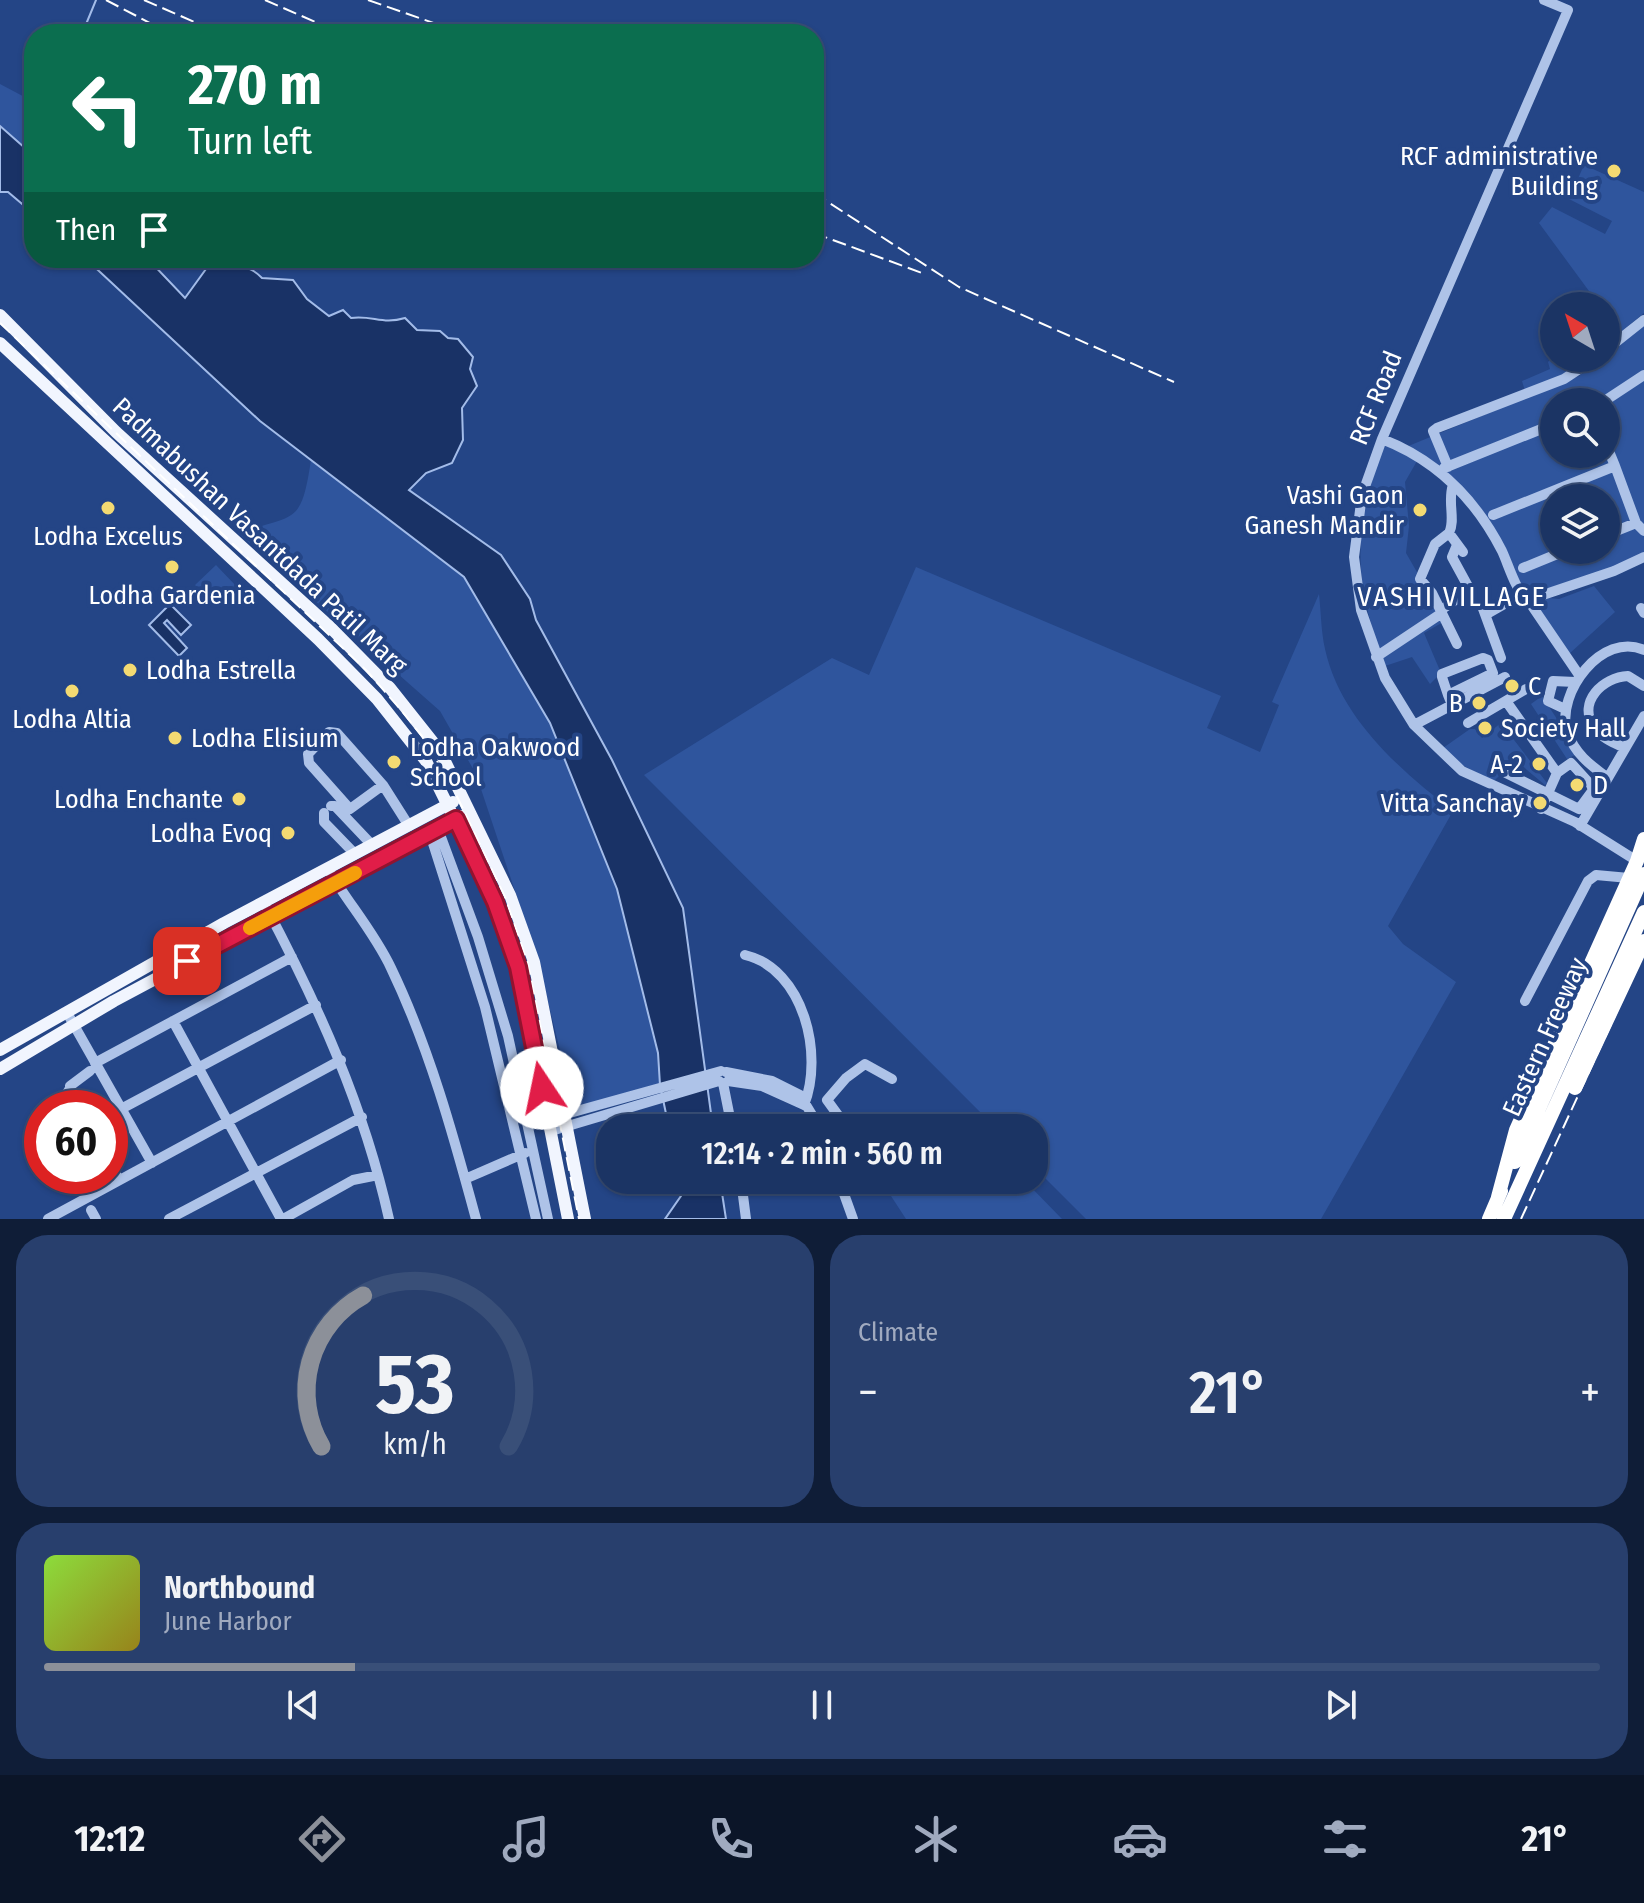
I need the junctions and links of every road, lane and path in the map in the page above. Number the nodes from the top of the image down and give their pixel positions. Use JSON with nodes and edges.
{"nodes":[{"id":1,"x":1544,"y":0,"type":"edge"},
{"id":2,"x":0,"y":315,"type":"edge"},
{"id":3,"x":1644,"y":320,"type":"edge"},
{"id":4,"x":1620,"y":339,"type":"edge"},
{"id":5,"x":0,"y":343,"type":"edge"},
{"id":6,"x":1575,"y":372,"type":"edge"},
{"id":7,"x":1644,"y":375,"type":"edge"},
{"id":8,"x":73,"y":388,"type":"junction"},
{"id":9,"x":1620,"y":391,"type":"edge"},
{"id":10,"x":60,"y":401,"type":"junction"},
{"id":11,"x":87,"y":402,"type":"junction"},
{"id":12,"x":74,"y":414,"type":"junction"},
{"id":13,"x":1540,"y":430,"type":"edge"},
{"id":14,"x":1382,"y":439,"type":"junction"},
{"id":15,"x":1610,"y":468,"type":"edge"},
{"id":16,"x":1616,"y":468,"type":"edge"},
{"id":17,"x":1443,"y":469,"type":"junction"},
{"id":18,"x":1453,"y":485,"type":"junction"},
{"id":19,"x":1493,"y":515,"type":"dead end"},
{"id":20,"x":1640,"y":527,"type":"edge"},
{"id":21,"x":1620,"y":532,"type":"edge"},
{"id":22,"x":1449,"y":533,"type":"junction"},
{"id":23,"x":1644,"y":557,"type":"edge"},
{"id":24,"x":1540,"y":561,"type":"edge"},
{"id":25,"x":1523,"y":568,"type":"dead end"},
{"id":26,"x":1525,"y":597,"type":"junction"},
{"id":27,"x":1441,"y":611,"type":"junction"},
{"id":28,"x":1457,"y":644,"type":"dead end"},
{"id":29,"x":1644,"y":650,"type":"edge"},
{"id":30,"x":1376,"y":657,"type":"junction"},
{"id":31,"x":1501,"y":658,"type":"dead end"},
{"id":32,"x":1505,"y":677,"type":"dead end"},
{"id":33,"x":1577,"y":679,"type":"junction"},
{"id":34,"x":1490,"y":685,"type":"junction"},
{"id":35,"x":1644,"y":686,"type":"edge"},
{"id":36,"x":1526,"y":689,"type":"dead end"},
{"id":37,"x":1450,"y":700,"type":"junction"},
{"id":38,"x":1504,"y":702,"type":"junction"},
{"id":39,"x":1565,"y":709,"type":"junction"},
{"id":40,"x":1644,"y":716,"type":"edge"},
{"id":41,"x":1468,"y":723,"type":"dead end"},
{"id":42,"x":1414,"y":725,"type":"junction"},
{"id":43,"x":1625,"y":748,"type":"junction"},
{"id":44,"x":1506,"y":773,"type":"dead end"},
{"id":45,"x":1557,"y":773,"type":"junction"},
{"id":46,"x":1608,"y":778,"type":"junction"},
{"id":47,"x":383,"y":785,"type":"junction"},
{"id":48,"x":1549,"y":796,"type":"junction"},
{"id":49,"x":464,"y":797,"type":"junction"},
{"id":50,"x":449,"y":804,"type":"junction"},
{"id":51,"x":1541,"y":809,"type":"junction"},
{"id":52,"x":471,"y":811,"type":"junction"},
{"id":53,"x":456,"y":819,"type":"junction"},
{"id":54,"x":409,"y":826,"type":"junction"},
{"id":55,"x":1580,"y":826,"type":"junction"},
{"id":56,"x":434,"y":831,"type":"junction"},
{"id":57,"x":1644,"y":839,"type":"edge"},
{"id":58,"x":372,"y":845,"type":"junction"},
{"id":59,"x":355,"y":854,"type":"junction"},
{"id":60,"x":1642,"y":867,"type":"edge"},
{"id":61,"x":328,"y":869,"type":"junction"},
{"id":62,"x":1629,"y":878,"type":"junction"},
{"id":63,"x":336,"y":882,"type":"junction"},
{"id":64,"x":264,"y":903,"type":"junction"},
{"id":65,"x":1644,"y":912,"type":"edge"},
{"id":66,"x":272,"y":917,"type":"junction"},
{"id":67,"x":469,"y":928,"type":"junction"},
{"id":68,"x":1644,"y":941,"type":"edge"},
{"id":69,"x":745,"y":955,"type":"dead end"},
{"id":70,"x":292,"y":957,"type":"junction"},
{"id":71,"x":1525,"y":1001,"type":"dead end"},
{"id":72,"x":316,"y":1005,"type":"junction"},
{"id":73,"x":65,"y":1010,"type":"junction"},
{"id":74,"x":173,"y":1021,"type":"junction"},
{"id":75,"x":73,"y":1024,"type":"junction"},
{"id":76,"x":508,"y":1037,"type":"junction"},
{"id":77,"x":494,"y":1041,"type":"junction"},
{"id":78,"x":0,"y":1050,"type":"edge"},
{"id":79,"x":341,"y":1060,"type":"junction"},
{"id":80,"x":93,"y":1067,"type":"junction"},
{"id":81,"x":198,"y":1068,"type":"junction"},
{"id":82,"x":0,"y":1069,"type":"edge"},
{"id":83,"x":719,"y":1078,"type":"junction"},
{"id":84,"x":892,"y":1079,"type":"dead end"},
{"id":85,"x":69,"y":1090,"type":"edge"},
{"id":86,"x":108,"y":1090,"type":"edge"},
{"id":87,"x":128,"y":1105,"type":"edge"},
{"id":88,"x":804,"y":1105,"type":"junction"},
{"id":89,"x":728,"y":1114,"type":"edge"},
{"id":90,"x":810,"y":1114,"type":"edge"},
{"id":91,"x":838,"y":1114,"type":"edge"},
{"id":92,"x":362,"y":1117,"type":"junction"},
{"id":93,"x":128,"y":1121,"type":"edge"},
{"id":94,"x":566,"y":1121,"type":"junction"},
{"id":95,"x":227,"y":1122,"type":"junction"},
{"id":96,"x":549,"y":1125,"type":"junction"},
{"id":97,"x":1534,"y":1135,"type":"junction"},
{"id":98,"x":527,"y":1153,"type":"junction"},
{"id":99,"x":152,"y":1163,"type":"junction"},
{"id":100,"x":256,"y":1172,"type":"junction"},
{"id":101,"x":128,"y":1175,"type":"edge"},
{"id":102,"x":378,"y":1175,"type":"junction"},
{"id":103,"x":465,"y":1179,"type":"junction"},
{"id":104,"x":94,"y":1194,"type":"edge"},
{"id":105,"x":743,"y":1194,"type":"edge"},
{"id":106,"x":844,"y":1194,"type":"edge"},
{"id":107,"x":1505,"y":1201,"type":"junction"},
{"id":108,"x":388,"y":1218,"type":"edge"},
{"id":109,"x":48,"y":1219,"type":"edge"},
{"id":110,"x":169,"y":1219,"type":"edge"},
{"id":111,"x":282,"y":1219,"type":"edge"},
{"id":112,"x":476,"y":1219,"type":"edge"},
{"id":113,"x":536,"y":1219,"type":"edge"},
{"id":114,"x":548,"y":1219,"type":"edge"},
{"id":115,"x":568,"y":1219,"type":"edge"},
{"id":116,"x":585,"y":1219,"type":"edge"},
{"id":117,"x":746,"y":1219,"type":"edge"},
{"id":118,"x":853,"y":1219,"type":"edge"},
{"id":119,"x":1489,"y":1219,"type":"edge"},
{"id":120,"x":1504,"y":1219,"type":"edge"}],
"edges":[{"from":1,"to":14,"type":"street","name":"RCF Road"},
{"from":2,"to":8,"type":"main road","name":"Padmabushan Vasantdada Patil Marg"},
{"from":3,"to":4,"type":"street"},
{"from":5,"to":10,"type":"main road","name":"Padmabushan Vasantdada Patil Marg"},
{"from":6,"to":17,"type":"street"},
{"from":7,"to":9,"type":"street"},
{"from":8,"to":10,"type":"main road"},
{"from":8,"to":11,"type":"main road","name":"Padmabushan Vasantdada Patil Marg"},
{"from":10,"to":12,"type":"main road","name":"Padmabushan Vasantdada Patil Marg"},
{"from":11,"to":12,"type":"main road"},
{"from":11,"to":49,"type":"main road","name":"Padmabushan Vasantdada Patil Marg"},
{"from":12,"to":50,"type":"main road","name":"Padmabushan Vasantdada Patil Marg"},
{"from":13,"to":17,"type":"street"},
{"from":14,"to":17,"type":"street"},
{"from":14,"to":30,"type":"street","name":"RCF Road"},
{"from":15,"to":19,"type":"street"},
{"from":16,"to":20,"type":"street"},
{"from":17,"to":18,"type":"street"},
{"from":18,"to":22,"type":"street"},
{"from":18,"to":26,"type":"street"},
{"from":20,"to":21,"type":"street"},
{"from":22,"to":27,"type":"street"},
{"from":22,"to":27,"type":"street"},
{"from":23,"to":26,"type":"street"},
{"from":24,"to":25,"type":"street"},
{"from":26,"to":31,"type":"street"},
{"from":26,"to":33,"type":"street"},
{"from":27,"to":28,"type":"street"},
{"from":27,"to":30,"type":"street"},
{"from":29,"to":33,"type":"street"},
{"from":30,"to":42,"type":"street","name":"RCF Road"},
{"from":32,"to":34,"type":"street"},
{"from":33,"to":39,"type":"street"},
{"from":33,"to":39,"type":"street"},
{"from":34,"to":37,"type":"street"},
{"from":34,"to":38,"type":"street"},
{"from":35,"to":43,"type":"street"},
{"from":36,"to":38,"type":"street"},
{"from":37,"to":37,"type":"street"},
{"from":37,"to":42,"type":"street"},
{"from":38,"to":41,"type":"street"},
{"from":38,"to":45,"type":"street"},
{"from":39,"to":46,"type":"street"},
{"from":40,"to":43,"type":"street"},
{"from":42,"to":51,"type":"street","name":"RCF Road"},
{"from":43,"to":46,"type":"street"},
{"from":44,"to":48,"type":"street"},
{"from":45,"to":48,"type":"street"},
{"from":45,"to":48,"type":"street"},
{"from":46,"to":55,"type":"street"},
{"from":47,"to":47,"type":"street"},
{"from":47,"to":54,"type":"street"},
{"from":48,"to":51,"type":"street"},
{"from":49,"to":50,"type":"main road"},
{"from":49,"to":52,"type":"main road","name":"Padmabushan Vasantdada Patil Marg"},
{"from":50,"to":53,"type":"main road","name":"Padmabushan Vasantdada Patil Marg"},
{"from":50,"to":54,"type":"main road"},
{"from":51,"to":55,"type":"street","name":"RCF Road"},
{"from":52,"to":53,"type":"main road"},
{"from":52,"to":94,"type":"main road","name":"Padmabushan Vasantdada Patil Marg"},
{"from":53,"to":56,"type":"main road"},
{"from":53,"to":96,"type":"main road","name":"Padmabushan Vasantdada Patil Marg"},
{"from":54,"to":58,"type":"main road"},
{"from":55,"to":60,"type":"street","name":"RCF Road"},
{"from":56,"to":63,"type":"main road"},
{"from":56,"to":67,"type":"street"},
{"from":57,"to":60,"type":"highway"},
{"from":58,"to":59,"type":"main road"},
{"from":58,"to":59,"type":"street"},
{"from":59,"to":61,"type":"main road"},
{"from":60,"to":62,"type":"highway"},
{"from":60,"to":97,"type":"highway","name":"Eastern Freeway"},
{"from":61,"to":63,"type":"street"},
{"from":61,"to":64,"type":"main road"},
{"from":62,"to":71,"type":"street"},
{"from":62,"to":107,"type":"highway"},
{"from":63,"to":66,"type":"main road"},
{"from":63,"to":103,"type":"street"},
{"from":64,"to":66,"type":"street"},
{"from":64,"to":73,"type":"main road"},
{"from":65,"to":97,"type":"highway","name":"Eastern Freeway"},
{"from":66,"to":70,"type":"street"},
{"from":66,"to":75,"type":"main road"},
{"from":67,"to":76,"type":"street"},
{"from":67,"to":77,"type":"street"},
{"from":68,"to":107,"type":"highway"},
{"from":69,"to":88,"type":"street"},
{"from":70,"to":72,"type":"street"},
{"from":70,"to":74,"type":"street"},
{"from":72,"to":79,"type":"street"},
{"from":72,"to":81,"type":"street"},
{"from":73,"to":75,"type":"street"},
{"from":73,"to":78,"type":"main road"},
{"from":74,"to":80,"type":"street"},
{"from":74,"to":81,"type":"street"},
{"from":75,"to":80,"type":"street"},
{"from":75,"to":82,"type":"main road"},
{"from":76,"to":77,"type":"street"},
{"from":76,"to":98,"type":"street"},
{"from":77,"to":98,"type":"street"},
{"from":79,"to":92,"type":"street"},
{"from":79,"to":95,"type":"street"},
{"from":80,"to":85,"type":"street"},
{"from":80,"to":86,"type":"street"},
{"from":81,"to":87,"type":"street"},
{"from":81,"to":95,"type":"street"},
{"from":83,"to":88,"type":"street"},
{"from":83,"to":89,"type":"street"},
{"from":83,"to":94,"type":"street"},
{"from":84,"to":91,"type":"street"},
{"from":88,"to":90,"type":"street"},
{"from":92,"to":100,"type":"street"},
{"from":92,"to":102,"type":"street"},
{"from":93,"to":99,"type":"street"},
{"from":94,"to":96,"type":"street"},
{"from":94,"to":116,"type":"main road","name":"Padmabushan Vasantdada Patil Marg"},
{"from":95,"to":99,"type":"street"},
{"from":95,"to":100,"type":"street"},
{"from":96,"to":115,"type":"main road","name":"Padmabushan Vasantdada Patil Marg"},
{"from":97,"to":107,"type":"highway","name":"Eastern Freeway"},
{"from":98,"to":103,"type":"street"},
{"from":98,"to":113,"type":"street"},
{"from":98,"to":114,"type":"street"},
{"from":99,"to":101,"type":"street"},
{"from":100,"to":110,"type":"street"},
{"from":100,"to":111,"type":"street"},
{"from":102,"to":108,"type":"street"},
{"from":102,"to":111,"type":"street"},
{"from":103,"to":112,"type":"street"},
{"from":104,"to":109,"type":"street"},
{"from":105,"to":117,"type":"street"},
{"from":106,"to":118,"type":"street"},
{"from":107,"to":119,"type":"highway","name":"Eastern Freeway"},
{"from":107,"to":120,"type":"highway","name":"Eastern Freeway"}]}
